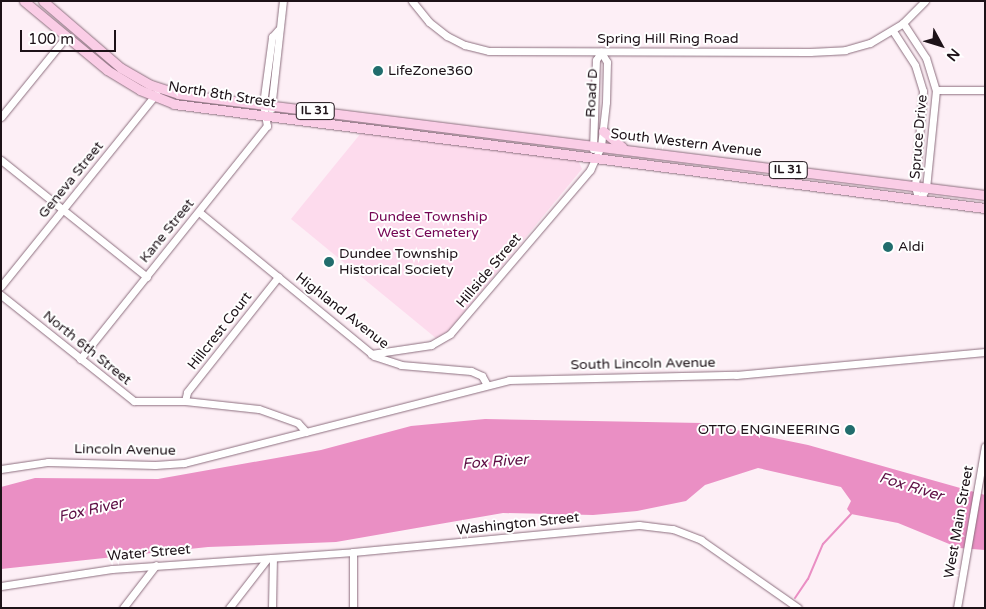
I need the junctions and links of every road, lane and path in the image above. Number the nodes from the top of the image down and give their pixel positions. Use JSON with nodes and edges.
{"nodes":[{"id":1,"x":24,"y":1,"type":"edge"},
{"id":2,"x":43,"y":1,"type":"edge"},
{"id":3,"x":283,"y":1,"type":"edge"},
{"id":4,"x":412,"y":1,"type":"edge"},
{"id":5,"x":925,"y":1,"type":"edge"},
{"id":6,"x":903,"y":23,"type":"junction"},
{"id":7,"x":278,"y":30,"type":"junction"},
{"id":8,"x":893,"y":30,"type":"junction"},
{"id":9,"x":66,"y":37,"type":"junction"},
{"id":10,"x":601,"y":52,"type":"junction"},
{"id":11,"x":160,"y":88,"type":"junction"},
{"id":12,"x":936,"y":90,"type":"junction"},
{"id":13,"x":985,"y":90,"type":"edge"},
{"id":14,"x":153,"y":97,"type":"junction"},
{"id":15,"x":263,"y":104,"type":"junction"},
{"id":16,"x":273,"y":105,"type":"junction"},
{"id":17,"x":1,"y":117,"type":"edge"},
{"id":18,"x":268,"y":117,"type":"junction"},
{"id":19,"x":392,"y":121,"type":"junction"},
{"id":20,"x":603,"y":131,"type":"junction"},
{"id":21,"x":390,"y":132,"type":"junction"},
{"id":22,"x":591,"y":145,"type":"junction"},
{"id":23,"x":601,"y":146,"type":"junction"},
{"id":24,"x":626,"y":149,"type":"junction"},
{"id":25,"x":595,"y":158,"type":"junction"},
{"id":26,"x":1,"y":160,"type":"edge"},
{"id":27,"x":915,"y":188,"type":"junction"},
{"id":28,"x":926,"y":189,"type":"junction"},
{"id":29,"x":985,"y":195,"type":"edge"},
{"id":30,"x":919,"y":200,"type":"junction"},
{"id":31,"x":985,"y":208,"type":"edge"},
{"id":32,"x":64,"y":209,"type":"junction"},
{"id":33,"x":199,"y":212,"type":"junction"},
{"id":34,"x":147,"y":276,"type":"junction"},
{"id":35,"x":278,"y":277,"type":"junction"},
{"id":36,"x":1,"y":286,"type":"edge"},
{"id":37,"x":1,"y":295,"type":"edge"},
{"id":38,"x":985,"y":352,"type":"edge"},
{"id":39,"x":372,"y":354,"type":"junction"},
{"id":40,"x":80,"y":359,"type":"junction"},
{"id":41,"x":487,"y":385,"type":"junction"},
{"id":42,"x":185,"y":402,"type":"junction"},
{"id":43,"x":306,"y":432,"type":"junction"},
{"id":44,"x":985,"y":446,"type":"edge"},
{"id":45,"x":1,"y":469,"type":"edge"},
{"id":46,"x":353,"y":552,"type":"junction"},
{"id":47,"x":300,"y":556,"type":"joint"},
{"id":48,"x":270,"y":558,"type":"junction"},
{"id":49,"x":156,"y":565,"type":"junction"},
{"id":50,"x":1,"y":589,"type":"edge"},
{"id":51,"x":958,"y":605,"type":"edge"},
{"id":52,"x":123,"y":608,"type":"edge"},
{"id":53,"x":229,"y":608,"type":"edge"},
{"id":54,"x":272,"y":608,"type":"edge"},
{"id":55,"x":353,"y":608,"type":"edge"},
{"id":56,"x":798,"y":608,"type":"edge"}],
"edges":[{"from":1,"to":9,"type":"main road","name":"North 8th Street"},
{"from":2,"to":11,"type":"main road","name":"North 8th Street","number":"IL 31"},
{"from":3,"to":7,"type":"street"},
{"from":4,"to":10,"type":"street","name":"Spring Hill Ring Road"},
{"from":5,"to":6,"type":"street","name":"Spring Hill Ring Road"},
{"from":6,"to":8,"type":"street","name":"Spring Hill Ring Road"},
{"from":6,"to":12,"type":"street","name":"Spruce Drive"},
{"from":7,"to":15,"type":"street"},
{"from":7,"to":16,"type":"street","name":"Kane Street"},
{"from":8,"to":10,"type":"street","name":"Spring Hill Ring Road"},
{"from":8,"to":27,"type":"street","name":"Spruce Drive"},
{"from":9,"to":14,"type":"main road","name":"North 8th Street"},
{"from":9,"to":17,"type":"street"},
{"from":10,"to":20,"type":"street","name":"Road D"},
{"from":10,"to":22,"type":"street","name":"Road D"},
{"from":11,"to":14,"type":"street","name":"Geneva Street"},
{"from":11,"to":15,"type":"main road","name":"North 8th Street","number":"IL 31"},
{"from":12,"to":13,"type":"street"},
{"from":12,"to":28,"type":"street","name":"Spruce Drive"},
{"from":14,"to":18,"type":"main road","name":"North 8th Street"},
{"from":14,"to":32,"type":"street","name":"Geneva Street"},
{"from":15,"to":16,"type":"main road","name":"North 8th Street","number":"IL 31"},
{"from":15,"to":18,"type":"street"},
{"from":16,"to":18,"type":"street","name":"Kane Street"},
{"from":16,"to":19,"type":"main road","name":"North 8th Street","number":"IL 31"},
{"from":18,"to":21,"type":"main road","name":"North 8th Street"},
{"from":18,"to":33,"type":"street","name":"Kane Street"},
{"from":19,"to":21,"type":"main road"},
{"from":19,"to":22,"type":"main road","name":"North 8th Street","number":"IL 31"},
{"from":20,"to":23,"type":"street","name":"Road D"},
{"from":20,"to":24,"type":"main road"},
{"from":21,"to":25,"type":"main road","name":"North 8th Street"},
{"from":22,"to":23,"type":"main road","name":"South Western Avenue","number":"IL 31"},
{"from":22,"to":25,"type":"street","name":"Road D"},
{"from":23,"to":24,"type":"main road","name":"South Western Avenue","number":"IL 31"},
{"from":23,"to":25,"type":"street","name":"Road D"},
{"from":24,"to":27,"type":"main road","name":"South Western Avenue","number":"IL 31"},
{"from":25,"to":30,"type":"main road","name":"South Western Avenue"},
{"from":25,"to":39,"type":"street","name":"Hillside Street"},
{"from":26,"to":32,"type":"street"},
{"from":27,"to":28,"type":"main road","name":"South Western Avenue","number":"IL 31"},
{"from":27,"to":30,"type":"street","name":"Spruce Drive"},
{"from":28,"to":29,"type":"main road","name":"South Western Avenue","number":"IL 31"},
{"from":28,"to":30,"type":"street","name":"Spruce Drive"},
{"from":30,"to":31,"type":"main road","name":"South Western Avenue"},
{"from":32,"to":34,"type":"street"},
{"from":32,"to":36,"type":"street","name":"Geneva Street"},
{"from":33,"to":34,"type":"street","name":"Kane Street"},
{"from":33,"to":35,"type":"street","name":"Highland Avenue"},
{"from":34,"to":40,"type":"street","name":"Kane Street"},
{"from":35,"to":39,"type":"street","name":"Highland Avenue"},
{"from":35,"to":42,"type":"street","name":"Hillcrest Court"},
{"from":37,"to":40,"type":"street","name":"North 6th Street"},
{"from":38,"to":41,"type":"street","name":"South Lincoln Avenue"},
{"from":39,"to":41,"type":"street","name":"Highland Avenue"},
{"from":40,"to":42,"type":"street","name":"North 6th Street"},
{"from":41,"to":43,"type":"street","name":"South Lincoln Avenue"},
{"from":42,"to":43,"type":"street","name":"North 6th Street"},
{"from":43,"to":45,"type":"street","name":"Lincoln Avenue"},
{"from":44,"to":51,"type":"street","name":"West Main Street"},
{"from":46,"to":47,"type":"street","name":"Washington Street"},
{"from":46,"to":55,"type":"street"},
{"from":46,"to":56,"type":"street","name":"Washington Street"},
{"from":47,"to":48,"type":"street","name":"Water Street"},
{"from":48,"to":49,"type":"street","name":"Water Street"},
{"from":48,"to":53,"type":"street"},
{"from":48,"to":54,"type":"street"},
{"from":49,"to":50,"type":"street","name":"Water Street"},
{"from":49,"to":52,"type":"street"}]}
